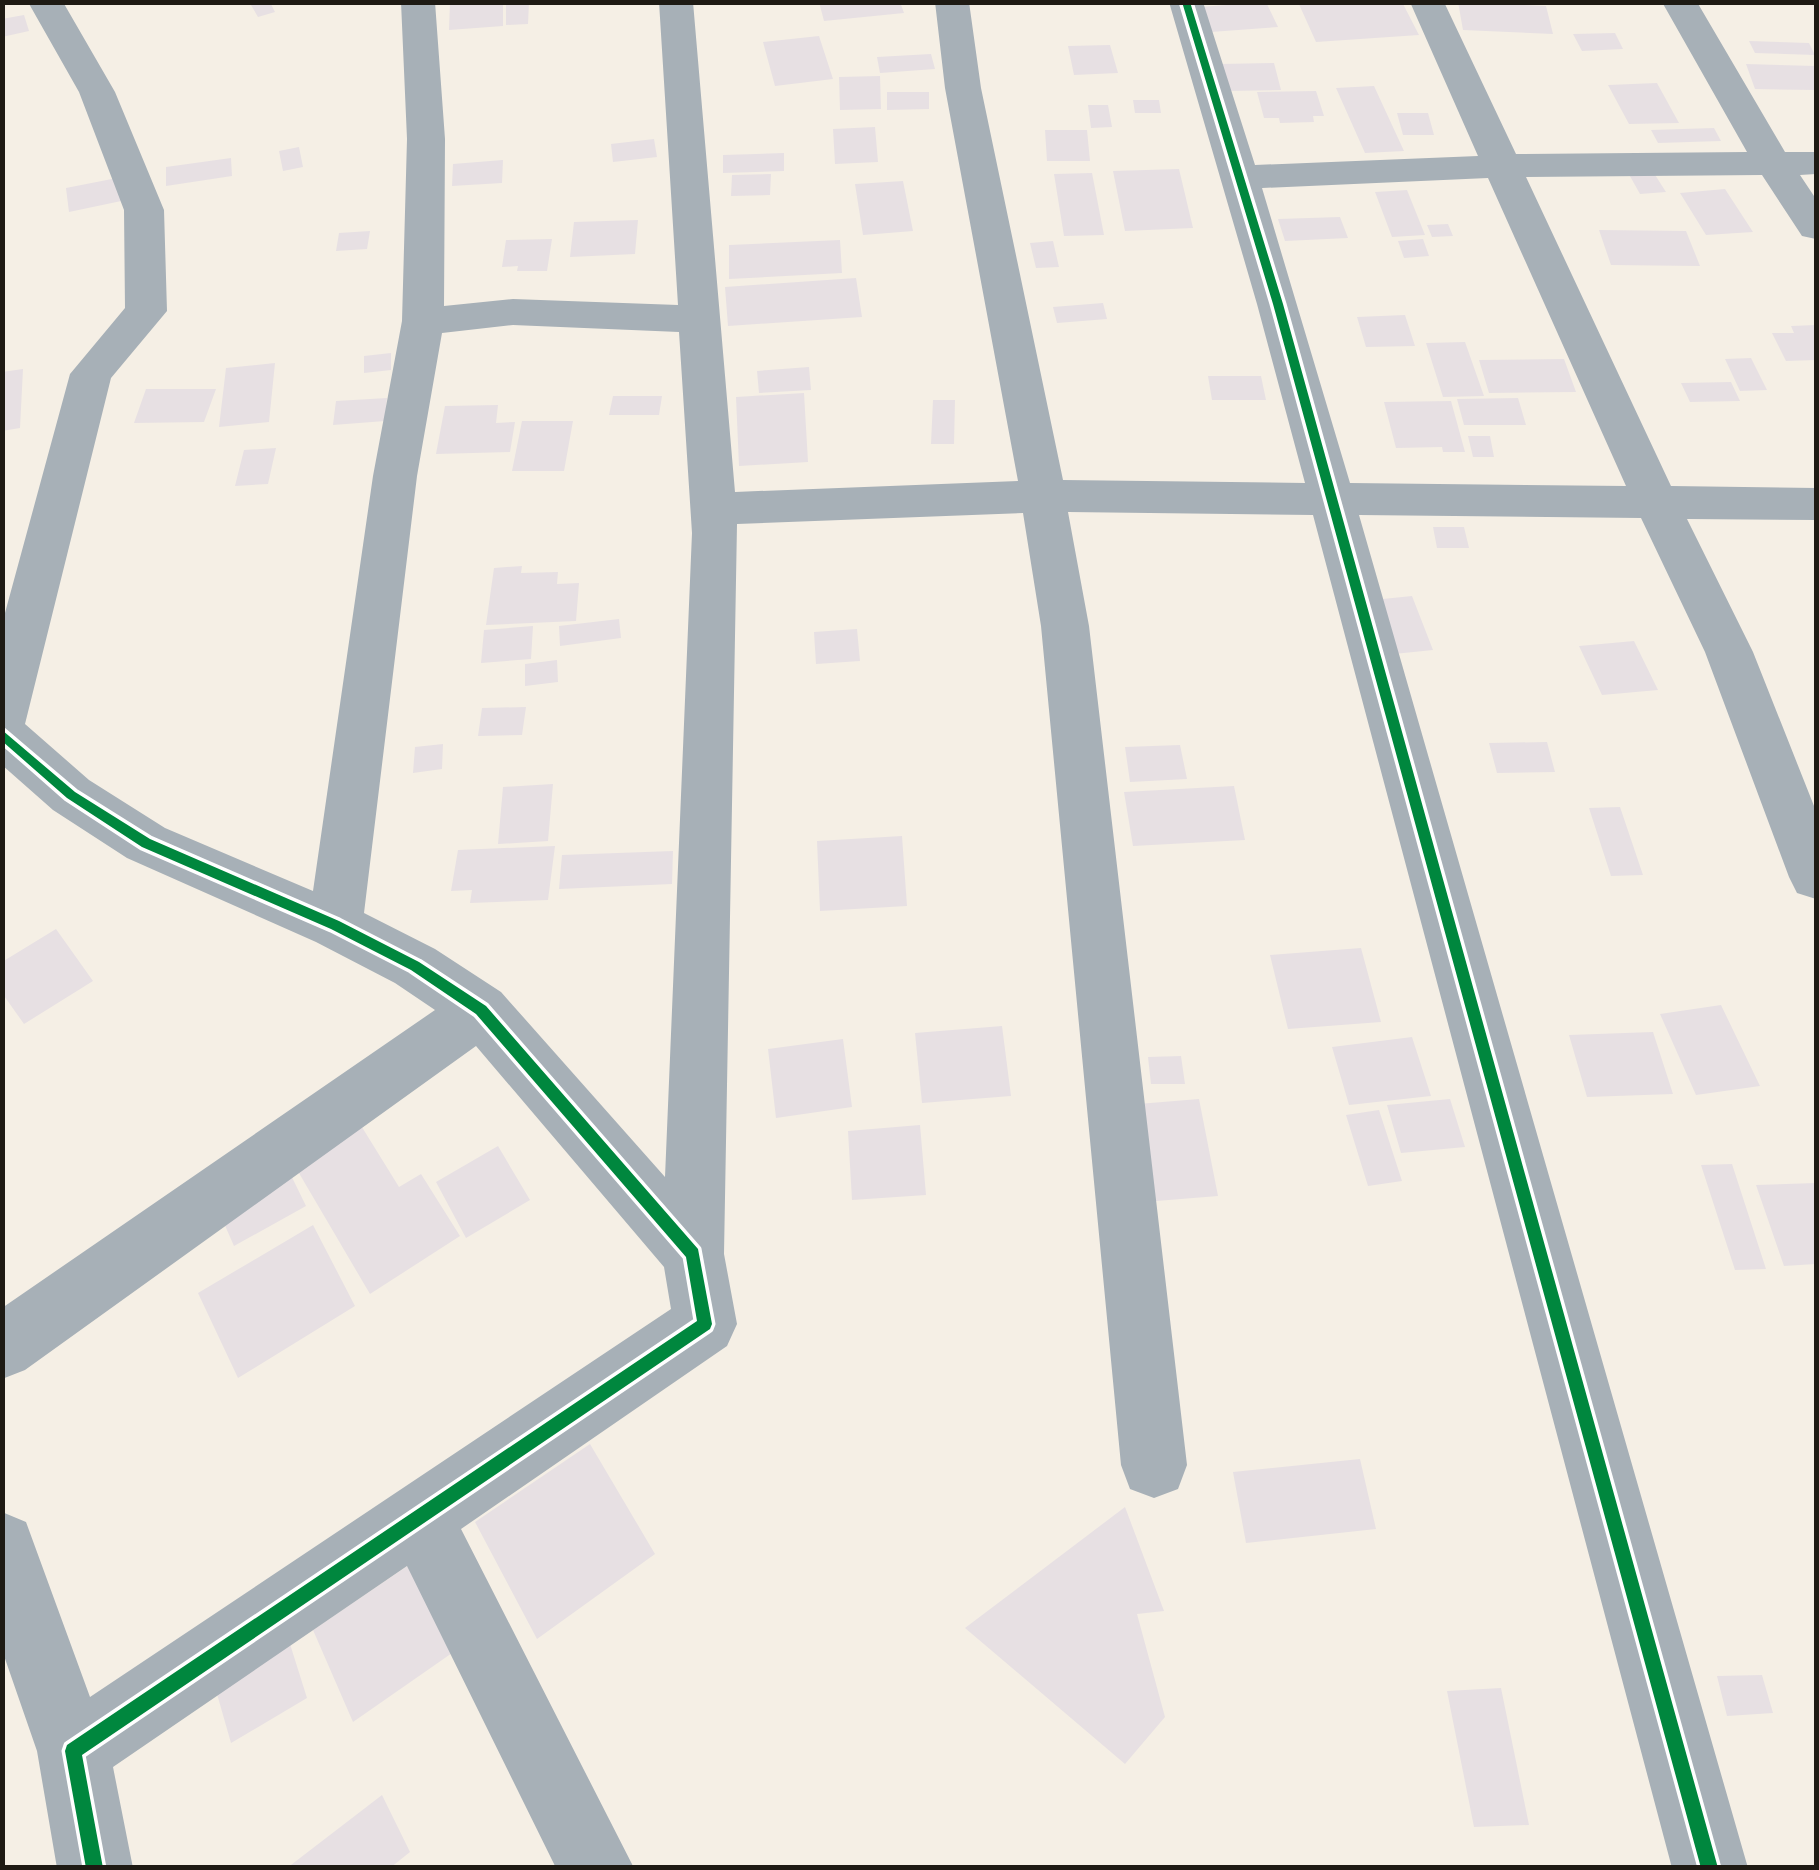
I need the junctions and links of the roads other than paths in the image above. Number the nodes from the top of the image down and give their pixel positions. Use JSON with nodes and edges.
{"nodes":[{"id":1,"x":45,"y":2,"type":"edge"},
{"id":2,"x":418,"y":2,"type":"edge"},
{"id":3,"x":676,"y":2,"type":"edge"},
{"id":4,"x":952,"y":2,"type":"edge"},
{"id":5,"x":1186,"y":2,"type":"edge"},
{"id":6,"x":1427,"y":2,"type":"edge"},
{"id":7,"x":1679,"y":2,"type":"edge"},
{"id":8,"x":1772,"y":161,"type":"junction"},
{"id":9,"x":1816,"y":163,"type":"edge"},
{"id":10,"x":1502,"y":166,"type":"junction"},
{"id":11,"x":1239,"y":177,"type":"junction"},
{"id":12,"x":1816,"y":227,"type":"edge"},
{"id":13,"x":699,"y":319,"type":"junction"},
{"id":14,"x":423,"y":321,"type":"junction"},
{"id":15,"x":1043,"y":496,"type":"junction"},
{"id":16,"x":1331,"y":496,"type":"junction"},
{"id":17,"x":1656,"y":502,"type":"junction"},
{"id":18,"x":1816,"y":504,"type":"edge"},
{"id":19,"x":713,"y":509,"type":"junction"},
{"id":20,"x":2,"y":719,"type":"edge"},
{"id":21,"x":2,"y":734,"type":"edge"},
{"id":22,"x":1816,"y":876,"type":"edge"},
{"id":23,"x":334,"y":925,"type":"junction"},
{"id":24,"x":481,"y":1010,"type":"junction"},
{"id":25,"x":693,"y":1254,"type":"junction"},
{"id":26,"x":2,"y":1347,"type":"edge"},
{"id":27,"x":1154,"y":1465,"type":"dead end"},
{"id":28,"x":420,"y":1520,"type":"junction"},
{"id":29,"x":2,"y":1546,"type":"edge"},
{"id":30,"x":73,"y":1752,"type":"junction"},
{"id":31,"x":95,"y":1868,"type":"edge"},
{"id":32,"x":596,"y":1868,"type":"edge"},
{"id":33,"x":1710,"y":1868,"type":"edge"}],
"edges":[{"from":1,"to":20,"type":"street"},
{"from":2,"to":14,"type":"street"},
{"from":3,"to":13,"type":"street"},
{"from":4,"to":15,"type":"street"},
{"from":5,"to":11,"type":"street"},
{"from":6,"to":10,"type":"street"},
{"from":7,"to":8,"type":"street"},
{"from":8,"to":9,"type":"street"},
{"from":8,"to":10,"type":"street"},
{"from":8,"to":12,"type":"street"},
{"from":10,"to":11,"type":"street"},
{"from":10,"to":17,"type":"street"},
{"from":11,"to":16,"type":"street"},
{"from":13,"to":14,"type":"street"},
{"from":13,"to":19,"type":"street"},
{"from":14,"to":23,"type":"street"},
{"from":15,"to":16,"type":"street"},
{"from":15,"to":19,"type":"street"},
{"from":15,"to":27,"type":"street"},
{"from":16,"to":17,"type":"street"},
{"from":16,"to":33,"type":"street"},
{"from":17,"to":18,"type":"street"},
{"from":17,"to":22,"type":"street"},
{"from":19,"to":25,"type":"street"},
{"from":21,"to":23,"type":"street"},
{"from":23,"to":24,"type":"street"},
{"from":24,"to":25,"type":"street"},
{"from":24,"to":26,"type":"street"},
{"from":25,"to":28,"type":"street"},
{"from":28,"to":30,"type":"street"},
{"from":28,"to":32,"type":"street"},
{"from":29,"to":30,"type":"street"},
{"from":30,"to":31,"type":"street"}]}
